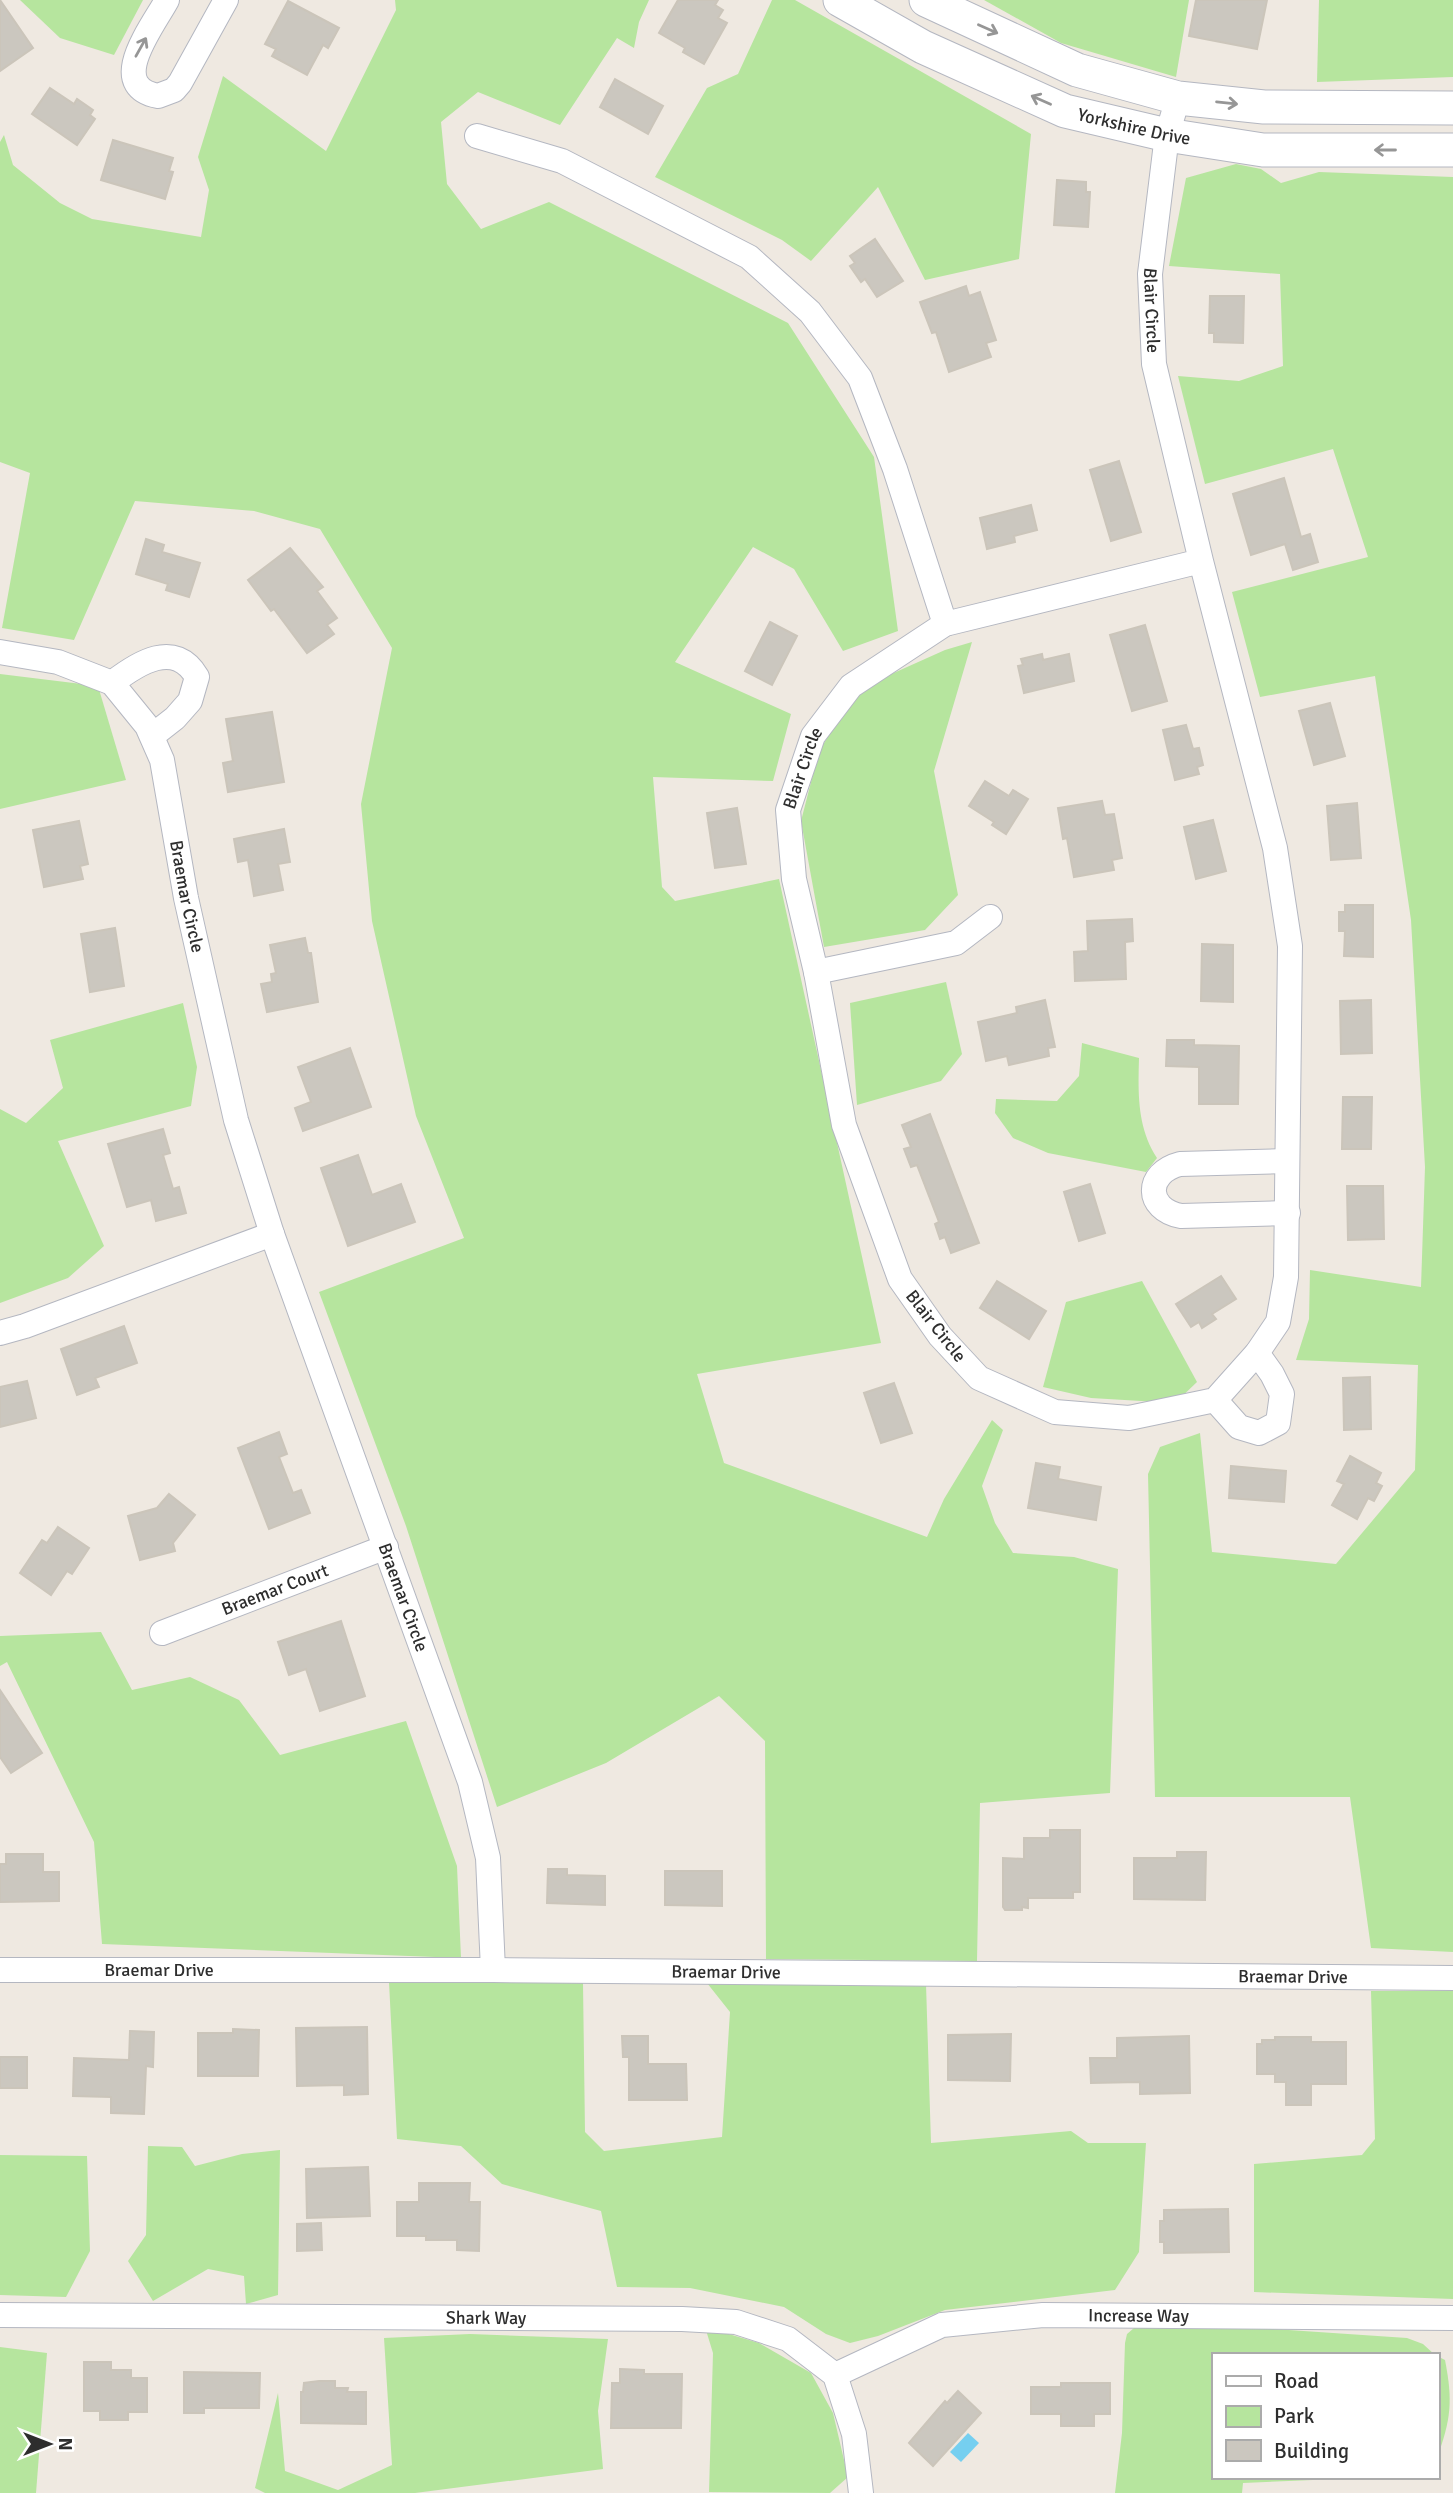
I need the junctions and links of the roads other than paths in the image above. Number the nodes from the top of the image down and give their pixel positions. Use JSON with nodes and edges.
{"nodes":[{"id":1,"x":167,"y":0,"type":"edge"},
{"id":2,"x":226,"y":0,"type":"edge"},
{"id":3,"x":840,"y":0,"type":"edge"},
{"id":4,"x":926,"y":0,"type":"edge"},
{"id":5,"x":1178,"y":98,"type":"junction"},
{"id":6,"x":1453,"y":108,"type":"edge"},
{"id":7,"x":1167,"y":135,"type":"junction"},
{"id":8,"x":477,"y":136,"type":"dead end"},
{"id":9,"x":1453,"y":150,"type":"edge"},
{"id":10,"x":1201,"y":561,"type":"junction"},
{"id":11,"x":945,"y":624,"type":"junction"},
{"id":12,"x":0,"y":652,"type":"edge"},
{"id":13,"x":112,"y":683,"type":"junction"},
{"id":14,"x":152,"y":736,"type":"junction"},
{"id":15,"x":990,"y":917,"type":"dead end"},
{"id":16,"x":816,"y":972,"type":"junction"},
{"id":17,"x":1286,"y":1161,"type":"junction"},
{"id":18,"x":1288,"y":1213,"type":"junction"},
{"id":19,"x":272,"y":1234,"type":"junction"},
{"id":20,"x":0,"y":1333,"type":"edge"},
{"id":21,"x":1257,"y":1353,"type":"junction"},
{"id":22,"x":1215,"y":1400,"type":"junction"},
{"id":23,"x":386,"y":1547,"type":"junction"},
{"id":24,"x":162,"y":1633,"type":"dead end"},
{"id":25,"x":0,"y":1970,"type":"edge"},
{"id":26,"x":493,"y":1970,"type":"junction"},
{"id":27,"x":1453,"y":1978,"type":"edge"},
{"id":28,"x":0,"y":2315,"type":"edge"},
{"id":29,"x":1453,"y":2318,"type":"edge"},
{"id":30,"x":835,"y":2375,"type":"junction"},
{"id":31,"x":861,"y":2493,"type":"edge"}],
"edges":[{"from":2,"to":1,"type":"street","one_way":true},
{"from":7,"to":3,"type":"street","name":"Yorkshire Drive","one_way":true},
{"from":4,"to":5,"type":"street","name":"Yorkshire Drive","one_way":true},
{"from":5,"to":6,"type":"street","name":"Yorkshire Drive","one_way":true},
{"from":5,"to":7,"type":"street","name":"Blair Circle"},
{"from":9,"to":7,"type":"street","name":"Yorkshire Drive","one_way":true},
{"from":7,"to":10,"type":"street","name":"Blair Circle"},
{"from":8,"to":11,"type":"street"},
{"from":10,"to":11,"type":"street","name":"Blair Circle"},
{"from":10,"to":17,"type":"street","name":"Blair Circle"},
{"from":11,"to":16,"type":"street","name":"Blair Circle"},
{"from":12,"to":13,"type":"street","name":"Braemar Circle"},
{"from":13,"to":14,"type":"street","name":"Braemar Circle"},
{"from":13,"to":14,"type":"street"},
{"from":14,"to":19,"type":"street","name":"Braemar Circle"},
{"from":15,"to":16,"type":"street"},
{"from":16,"to":22,"type":"street","name":"Blair Circle"},
{"from":17,"to":18,"type":"street","name":"Blair Circle"},
{"from":17,"to":18,"type":"street"},
{"from":18,"to":21,"type":"street","name":"Blair Circle"},
{"from":19,"to":20,"type":"street"},
{"from":19,"to":23,"type":"street","name":"Braemar Circle"},
{"from":21,"to":22,"type":"street","name":"Blair Circle"},
{"from":21,"to":22,"type":"street"},
{"from":23,"to":24,"type":"street","name":"Braemar Court"},
{"from":23,"to":26,"type":"street","name":"Braemar Circle"},
{"from":25,"to":26,"type":"street","name":"Braemar Drive"},
{"from":26,"to":27,"type":"street","name":"Braemar Drive"},
{"from":28,"to":30,"type":"street","name":"Shark Way"},
{"from":29,"to":30,"type":"street","name":"Increase Way"},
{"from":30,"to":31,"type":"street"}]}
